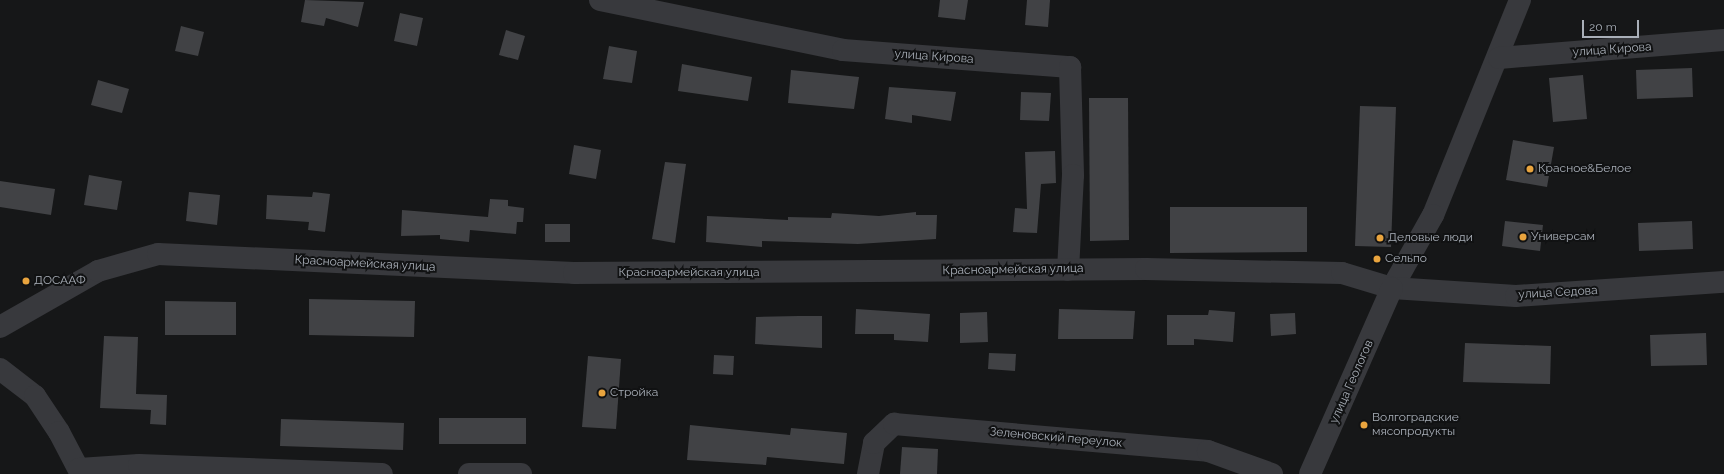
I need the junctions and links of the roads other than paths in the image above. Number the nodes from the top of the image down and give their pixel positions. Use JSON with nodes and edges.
{"nodes":[{"id":1,"x":600,"y":0,"type":"edge"},
{"id":2,"x":1520,"y":0,"type":"edge"},
{"id":3,"x":1724,"y":40,"type":"edge"},
{"id":4,"x":1499,"y":58,"type":"junction"},
{"id":5,"x":1068,"y":270,"type":"junction"},
{"id":6,"x":1724,"y":282,"type":"edge"},
{"id":7,"x":1392,"y":288,"type":"junction"},
{"id":8,"x":0,"y":327,"type":"edge"},
{"id":9,"x":0,"y":369,"type":"edge"},
{"id":10,"x":80,"y":472,"type":"edge"},
{"id":11,"x":382,"y":474,"type":"edge"},
{"id":12,"x":469,"y":474,"type":"edge"},
{"id":13,"x":521,"y":474,"type":"edge"},
{"id":14,"x":868,"y":474,"type":"edge"},
{"id":15,"x":1272,"y":474,"type":"edge"},
{"id":16,"x":1310,"y":474,"type":"edge"}],
"edges":[{"from":1,"to":5,"type":"street","name":"улица Кирова"},
{"from":2,"to":4,"type":"street","name":"улица Геологов"},
{"from":3,"to":4,"type":"street","name":"улица Кирова"},
{"from":4,"to":7,"type":"street","name":"улица Геологов"},
{"from":5,"to":7,"type":"street","name":"Красноармейская улица"},
{"from":5,"to":8,"type":"street","name":"Красноармейская улица"},
{"from":6,"to":7,"type":"street","name":"улица Седова"},
{"from":7,"to":16,"type":"street","name":"улица Геологов"},
{"from":9,"to":10,"type":"street"},
{"from":10,"to":11,"type":"street"},
{"from":12,"to":13,"type":"street"},
{"from":14,"to":15,"type":"street","name":"Зеленовский переулок"}]}
